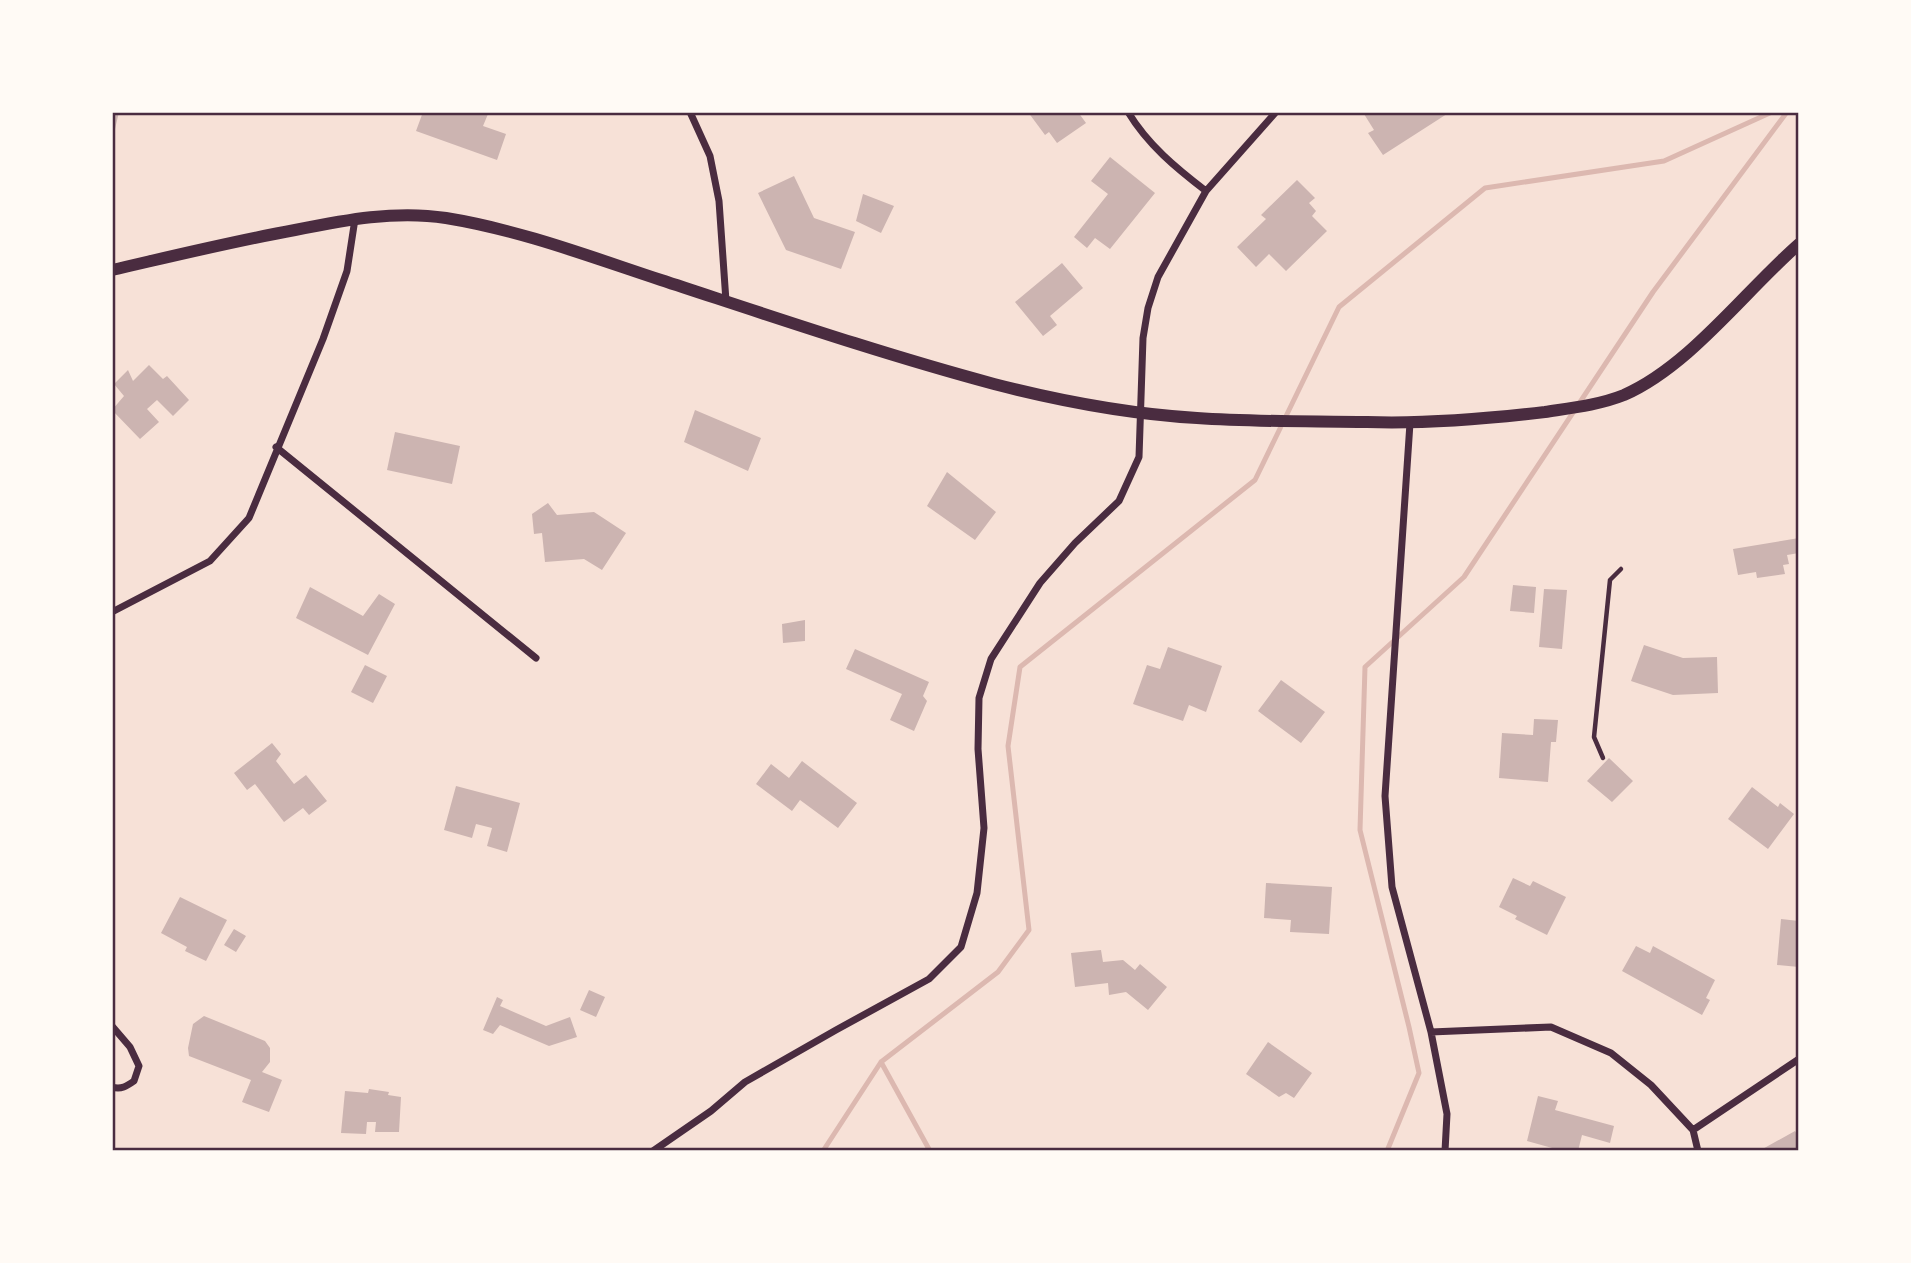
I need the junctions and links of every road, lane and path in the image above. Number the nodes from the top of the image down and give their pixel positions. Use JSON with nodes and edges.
{"nodes":[{"id":1,"x":690,"y":112,"type":"edge"},
{"id":2,"x":1128,"y":112,"type":"edge"},
{"id":3,"x":1276,"y":112,"type":"edge"},
{"id":4,"x":1206,"y":191,"type":"junction"},
{"id":5,"x":355,"y":218,"type":"junction"},
{"id":6,"x":1799,"y":244,"type":"edge"},
{"id":7,"x":112,"y":270,"type":"edge"},
{"id":8,"x":726,"y":301,"type":"junction"},
{"id":9,"x":1139,"y":412,"type":"junction"},
{"id":10,"x":1410,"y":424,"type":"junction"},
{"id":11,"x":276,"y":447,"type":"junction"},
{"id":12,"x":1621,"y":569,"type":"dead end"},
{"id":13,"x":112,"y":612,"type":"edge"},
{"id":14,"x":537,"y":657,"type":"dead end"},
{"id":15,"x":1604,"y":758,"type":"dead end"},
{"id":16,"x":112,"y":1026,"type":"edge"},
{"id":17,"x":1431,"y":1032,"type":"junction"},
{"id":18,"x":1799,"y":1059,"type":"edge"},
{"id":19,"x":112,"y":1087,"type":"edge"},
{"id":20,"x":1693,"y":1130,"type":"junction"},
{"id":21,"x":653,"y":1151,"type":"edge"},
{"id":22,"x":1445,"y":1151,"type":"edge"},
{"id":23,"x":1698,"y":1151,"type":"edge"}],
"edges":[{"from":1,"to":8,"type":"street"},
{"from":2,"to":4,"type":"street"},
{"from":3,"to":4,"type":"street"},
{"from":4,"to":9,"type":"street"},
{"from":5,"to":7,"type":"street"},
{"from":5,"to":8,"type":"street"},
{"from":5,"to":11,"type":"street"},
{"from":6,"to":10,"type":"street"},
{"from":8,"to":9,"type":"street"},
{"from":9,"to":10,"type":"street"},
{"from":9,"to":21,"type":"street"},
{"from":10,"to":17,"type":"street"},
{"from":11,"to":13,"type":"street"},
{"from":11,"to":14,"type":"street"},
{"from":12,"to":15,"type":"lane"},
{"from":16,"to":19,"type":"street"},
{"from":17,"to":20,"type":"street"},
{"from":17,"to":22,"type":"street"},
{"from":18,"to":20,"type":"street"},
{"from":20,"to":23,"type":"street"}]}
